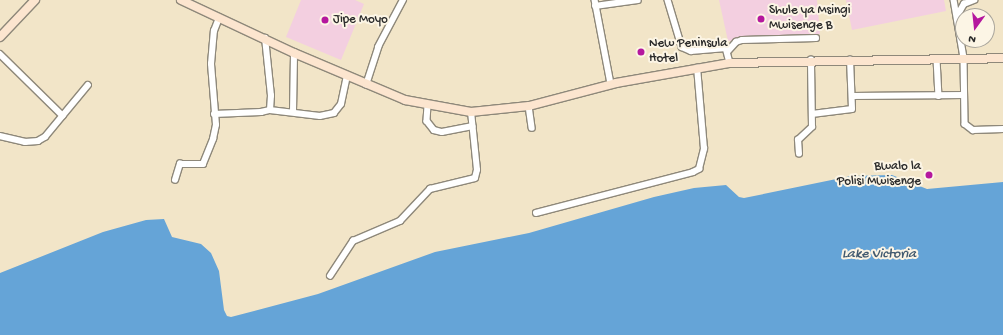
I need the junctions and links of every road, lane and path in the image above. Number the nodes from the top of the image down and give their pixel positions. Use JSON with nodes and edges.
{"nodes":[{"id":1,"x":36,"y":0,"type":"edge"},
{"id":2,"x":181,"y":0,"type":"edge"},
{"id":3,"x":403,"y":0,"type":"edge"},
{"id":4,"x":638,"y":0,"type":"edge"},
{"id":5,"x":668,"y":0,"type":"edge"},
{"id":6,"x":974,"y":0,"type":"edge"},
{"id":7,"x":595,"y":3,"type":"edge"},
{"id":8,"x":962,"y":8,"type":"edge"},
{"id":9,"x":219,"y":18,"type":"junction"},
{"id":10,"x":0,"y":37,"type":"edge"},
{"id":11,"x":265,"y":38,"type":"junction"},
{"id":12,"x":816,"y":38,"type":"dead end"},
{"id":13,"x":962,"y":48,"type":"edge"},
{"id":14,"x":728,"y":51,"type":"junction"},
{"id":15,"x":294,"y":53,"type":"junction"},
{"id":16,"x":0,"y":54,"type":"edge"},
{"id":17,"x":964,"y":58,"type":"junction"},
{"id":18,"x":1003,"y":58,"type":"edge"},
{"id":19,"x":937,"y":59,"type":"junction"},
{"id":20,"x":811,"y":60,"type":"junction"},
{"id":21,"x":850,"y":60,"type":"junction"},
{"id":22,"x":730,"y":63,"type":"junction"},
{"id":23,"x":697,"y":68,"type":"junction"},
{"id":24,"x":346,"y":76,"type":"junction"},
{"id":25,"x":88,"y":84,"type":"dead end"},
{"id":26,"x":611,"y":84,"type":"junction"},
{"id":27,"x":366,"y":85,"type":"junction"},
{"id":28,"x":964,"y":95,"type":"junction"},
{"id":29,"x":852,"y":96,"type":"junction"},
{"id":30,"x":939,"y":96,"type":"junction"},
{"id":31,"x":428,"y":106,"type":"junction"},
{"id":32,"x":529,"y":106,"type":"junction"},
{"id":33,"x":270,"y":110,"type":"junction"},
{"id":34,"x":293,"y":112,"type":"junction"},
{"id":35,"x":471,"y":112,"type":"junction"},
{"id":36,"x":214,"y":114,"type":"junction"},
{"id":37,"x":812,"y":114,"type":"junction"},
{"id":38,"x":63,"y":116,"type":"junction"},
{"id":39,"x":472,"y":126,"type":"junction"},
{"id":40,"x":532,"y":128,"type":"dead end"},
{"id":41,"x":1003,"y":129,"type":"edge"},
{"id":42,"x":0,"y":136,"type":"edge"},
{"id":43,"x":799,"y":154,"type":"dead end"},
{"id":44,"x":175,"y":180,"type":"dead end"},
{"id":45,"x":536,"y":213,"type":"dead end"},
{"id":46,"x":330,"y":276,"type":"dead end"}],
"edges":[{"from":1,"to":10,"type":"street"},
{"from":2,"to":9,"type":"street"},
{"from":3,"to":27,"type":"street"},
{"from":4,"to":7,"type":"street"},
{"from":5,"to":14,"type":"street"},
{"from":6,"to":8,"type":"street"},
{"from":7,"to":26,"type":"street"},
{"from":9,"to":11,"type":"street"},
{"from":9,"to":36,"type":"street"},
{"from":11,"to":15,"type":"street"},
{"from":11,"to":33,"type":"street"},
{"from":12,"to":14,"type":"street"},
{"from":13,"to":17,"type":"street"},
{"from":14,"to":22,"type":"street"},
{"from":15,"to":24,"type":"street"},
{"from":15,"to":34,"type":"street"},
{"from":16,"to":38,"type":"street"},
{"from":17,"to":18,"type":"street"},
{"from":17,"to":19,"type":"street"},
{"from":17,"to":28,"type":"street"},
{"from":19,"to":21,"type":"street"},
{"from":19,"to":30,"type":"street"},
{"from":20,"to":21,"type":"street"},
{"from":20,"to":22,"type":"street"},
{"from":20,"to":37,"type":"street"},
{"from":21,"to":29,"type":"street"},
{"from":22,"to":23,"type":"street"},
{"from":23,"to":26,"type":"street"},
{"from":23,"to":45,"type":"street"},
{"from":24,"to":27,"type":"street"},
{"from":24,"to":34,"type":"street"},
{"from":25,"to":38,"type":"street"},
{"from":26,"to":32,"type":"street"},
{"from":27,"to":31,"type":"street"},
{"from":28,"to":30,"type":"street"},
{"from":28,"to":41,"type":"street"},
{"from":29,"to":30,"type":"street"},
{"from":29,"to":37,"type":"street"},
{"from":31,"to":35,"type":"street"},
{"from":31,"to":39,"type":"street"},
{"from":32,"to":35,"type":"street"},
{"from":32,"to":40,"type":"street"},
{"from":33,"to":34,"type":"street"},
{"from":33,"to":36,"type":"street"},
{"from":35,"to":39,"type":"street"},
{"from":36,"to":44,"type":"street"},
{"from":37,"to":43,"type":"street"},
{"from":38,"to":42,"type":"street"},
{"from":39,"to":46,"type":"street"}]}
